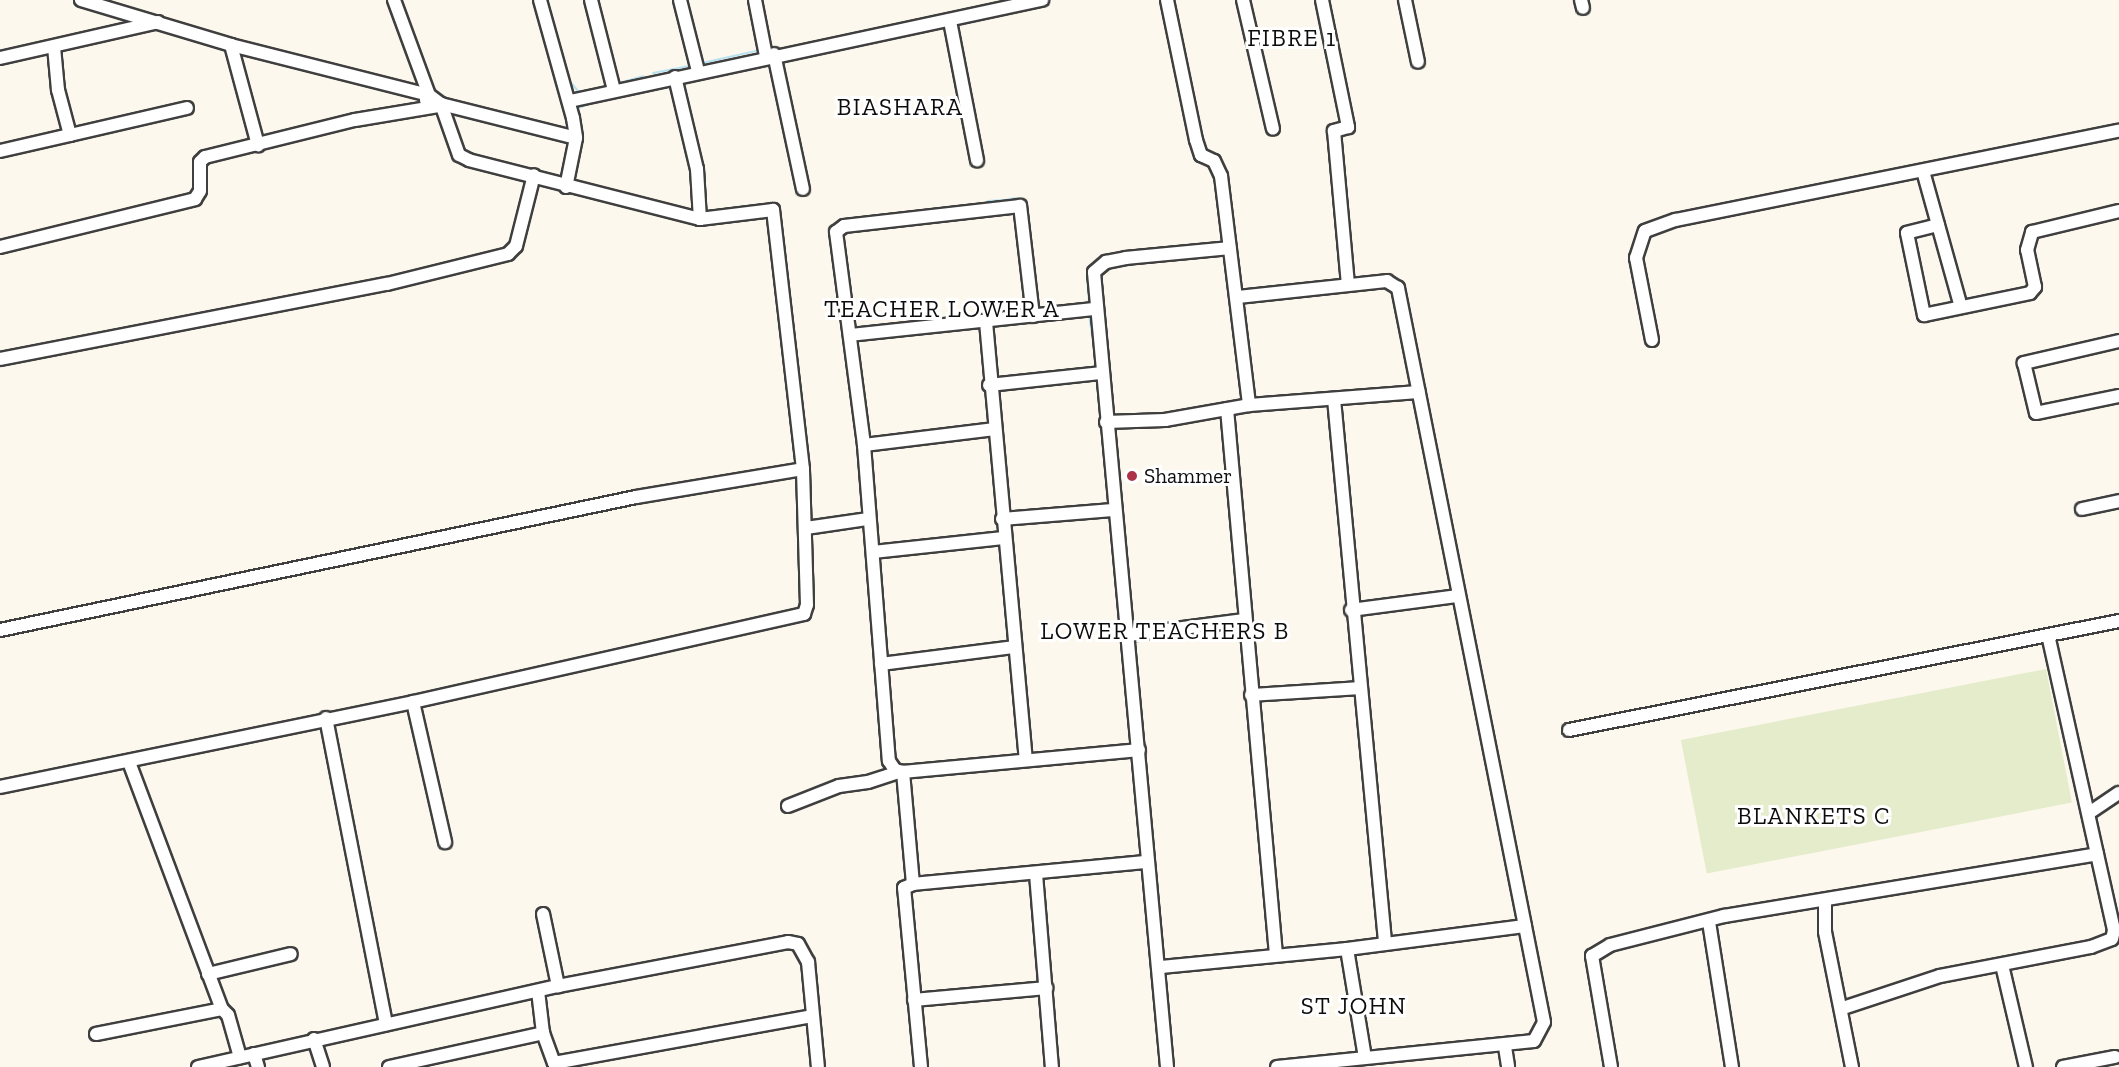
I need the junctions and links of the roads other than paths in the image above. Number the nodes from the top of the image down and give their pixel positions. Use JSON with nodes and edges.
{"nodes":[{"id":1,"x":81,"y":0,"type":"edge"},
{"id":2,"x":394,"y":0,"type":"edge"},
{"id":3,"x":540,"y":0,"type":"edge"},
{"id":4,"x":591,"y":0,"type":"edge"},
{"id":5,"x":680,"y":0,"type":"edge"},
{"id":6,"x":755,"y":0,"type":"edge"},
{"id":7,"x":1042,"y":0,"type":"edge"},
{"id":8,"x":1167,"y":0,"type":"edge"},
{"id":9,"x":1243,"y":0,"type":"edge"},
{"id":10,"x":1322,"y":0,"type":"edge"},
{"id":11,"x":1405,"y":0,"type":"edge"},
{"id":12,"x":950,"y":21,"type":"junction"},
{"id":13,"x":159,"y":22,"type":"junction"},
{"id":14,"x":231,"y":45,"type":"junction"},
{"id":15,"x":54,"y":47,"type":"junction"},
{"id":16,"x":770,"y":55,"type":"junction"},
{"id":17,"x":0,"y":58,"type":"edge"},
{"id":18,"x":1418,"y":62,"type":"dead end"},
{"id":19,"x":698,"y":72,"type":"junction"},
{"id":20,"x":675,"y":77,"type":"junction"},
{"id":21,"x":614,"y":90,"type":"junction"},
{"id":22,"x":429,"y":94,"type":"junction"},
{"id":23,"x":570,"y":101,"type":"junction"},
{"id":24,"x":441,"y":105,"type":"junction"},
{"id":25,"x":423,"y":107,"type":"junction"},
{"id":26,"x":187,"y":108,"type":"dead end"},
{"id":27,"x":1273,"y":129,"type":"dead end"},
{"id":28,"x":2119,"y":131,"type":"edge"},
{"id":29,"x":70,"y":135,"type":"junction"},
{"id":30,"x":576,"y":138,"type":"junction"},
{"id":31,"x":258,"y":145,"type":"junction"},
{"id":32,"x":0,"y":151,"type":"edge"},
{"id":33,"x":976,"y":160,"type":"dead end"},
{"id":34,"x":1923,"y":171,"type":"junction"},
{"id":35,"x":534,"y":175,"type":"junction"},
{"id":36,"x":566,"y":187,"type":"junction"},
{"id":37,"x":803,"y":189,"type":"dead end"},
{"id":38,"x":2119,"y":211,"type":"edge"},
{"id":39,"x":700,"y":219,"type":"junction"},
{"id":40,"x":1938,"y":225,"type":"junction"},
{"id":41,"x":0,"y":247,"type":"edge"},
{"id":42,"x":1230,"y":248,"type":"junction"},
{"id":43,"x":1348,"y":284,"type":"junction"},
{"id":44,"x":1237,"y":297,"type":"junction"},
{"id":45,"x":1961,"y":307,"type":"junction"},
{"id":46,"x":1095,"y":309,"type":"junction"},
{"id":47,"x":1033,"y":316,"type":"junction"},
{"id":48,"x":986,"y":322,"type":"junction"},
{"id":49,"x":850,"y":335,"type":"junction"},
{"id":50,"x":1652,"y":340,"type":"dead end"},
{"id":51,"x":2119,"y":341,"type":"edge"},
{"id":52,"x":0,"y":359,"type":"edge"},
{"id":53,"x":1102,"y":373,"type":"junction"},
{"id":54,"x":989,"y":385,"type":"junction"},
{"id":55,"x":1419,"y":392,"type":"junction"},
{"id":56,"x":2119,"y":396,"type":"edge"},
{"id":57,"x":1334,"y":399,"type":"junction"},
{"id":58,"x":1249,"y":405,"type":"junction"},
{"id":59,"x":1227,"y":409,"type":"junction"},
{"id":60,"x":1106,"y":422,"type":"junction"},
{"id":61,"x":995,"y":429,"type":"junction"},
{"id":62,"x":864,"y":445,"type":"junction"},
{"id":63,"x":803,"y":469,"type":"junction"},
{"id":64,"x":2119,"y":501,"type":"edge"},
{"id":65,"x":2082,"y":509,"type":"dead end"},
{"id":66,"x":1113,"y":510,"type":"junction"},
{"id":67,"x":868,"y":519,"type":"junction"},
{"id":68,"x":1002,"y":519,"type":"junction"},
{"id":69,"x":806,"y":528,"type":"junction"},
{"id":70,"x":1003,"y":538,"type":"junction"},
{"id":71,"x":873,"y":552,"type":"junction"},
{"id":72,"x":1458,"y":596,"type":"junction"},
{"id":73,"x":1352,"y":610,"type":"junction"},
{"id":74,"x":1244,"y":620,"type":"junction"},
{"id":75,"x":2119,"y":621,"type":"edge"},
{"id":76,"x":0,"y":630,"type":"edge"},
{"id":77,"x":1129,"y":635,"type":"junction"},
{"id":78,"x":2048,"y":635,"type":"junction"},
{"id":79,"x":1013,"y":646,"type":"junction"},
{"id":80,"x":881,"y":664,"type":"junction"},
{"id":81,"x":1359,"y":688,"type":"junction"},
{"id":82,"x":1251,"y":695,"type":"junction"},
{"id":83,"x":413,"y":702,"type":"junction"},
{"id":84,"x":326,"y":718,"type":"junction"},
{"id":85,"x":1569,"y":730,"type":"dead end"},
{"id":86,"x":1139,"y":750,"type":"junction"},
{"id":87,"x":1026,"y":759,"type":"junction"},
{"id":88,"x":129,"y":762,"type":"junction"},
{"id":89,"x":900,"y":772,"type":"junction"},
{"id":90,"x":0,"y":788,"type":"edge"},
{"id":91,"x":2119,"y":794,"type":"edge"},
{"id":92,"x":2104,"y":802,"type":"junction"},
{"id":93,"x":2119,"y":804,"type":"edge"},
{"id":94,"x":788,"y":806,"type":"dead end"},
{"id":95,"x":2089,"y":813,"type":"junction"},
{"id":96,"x":445,"y":842,"type":"dead end"},
{"id":97,"x":2097,"y":854,"type":"junction"},
{"id":98,"x":1147,"y":862,"type":"junction"},
{"id":99,"x":1036,"y":874,"type":"junction"},
{"id":100,"x":913,"y":884,"type":"junction"},
{"id":101,"x":1825,"y":902,"type":"junction"},
{"id":102,"x":543,"y":914,"type":"dead end"},
{"id":103,"x":1709,"y":922,"type":"junction"},
{"id":104,"x":1525,"y":926,"type":"junction"},
{"id":105,"x":1385,"y":942,"type":"junction"},
{"id":106,"x":1347,"y":949,"type":"junction"},
{"id":107,"x":291,"y":954,"type":"dead end"},
{"id":108,"x":1276,"y":955,"type":"junction"},
{"id":109,"x":2002,"y":965,"type":"junction"},
{"id":110,"x":1161,"y":967,"type":"junction"},
{"id":111,"x":208,"y":974,"type":"junction"},
{"id":112,"x":558,"y":986,"type":"junction"},
{"id":113,"x":1046,"y":988,"type":"junction"},
{"id":114,"x":538,"y":991,"type":"junction"},
{"id":115,"x":914,"y":1000,"type":"junction"},
{"id":116,"x":1843,"y":1008,"type":"junction"},
{"id":117,"x":222,"y":1009,"type":"junction"},
{"id":118,"x":812,"y":1016,"type":"junction"},
{"id":119,"x":386,"y":1024,"type":"junction"},
{"id":120,"x":543,"y":1033,"type":"junction"},
{"id":121,"x":96,"y":1034,"type":"dead end"},
{"id":122,"x":314,"y":1039,"type":"junction"},
{"id":123,"x":1505,"y":1047,"type":"junction"},
{"id":124,"x":254,"y":1054,"type":"junction"},
{"id":125,"x":240,"y":1057,"type":"junction"},
{"id":126,"x":2115,"y":1057,"type":"dead end"},
{"id":127,"x":1365,"y":1058,"type":"junction"},
{"id":128,"x":1396,"y":1062,"type":"edge"},
{"id":129,"x":217,"y":1065,"type":"edge"},
{"id":130,"x":198,"y":1067,"type":"edge"},
{"id":131,"x":258,"y":1067,"type":"edge"},
{"id":132,"x":323,"y":1067,"type":"edge"},
{"id":133,"x":389,"y":1067,"type":"edge"},
{"id":134,"x":818,"y":1067,"type":"edge"},
{"id":135,"x":921,"y":1067,"type":"edge"},
{"id":136,"x":1052,"y":1067,"type":"edge"},
{"id":137,"x":1167,"y":1067,"type":"edge"},
{"id":138,"x":1285,"y":1067,"type":"edge"},
{"id":139,"x":1508,"y":1067,"type":"edge"},
{"id":140,"x":1611,"y":1067,"type":"edge"},
{"id":141,"x":1732,"y":1067,"type":"edge"},
{"id":142,"x":1849,"y":1067,"type":"edge"},
{"id":143,"x":2026,"y":1067,"type":"edge"},
{"id":144,"x":2063,"y":1067,"type":"edge"}],
"edges":[{"from":1,"to":13,"type":"street"},
{"from":2,"to":22,"type":"street"},
{"from":3,"to":23,"type":"street"},
{"from":4,"to":21,"type":"street"},
{"from":5,"to":19,"type":"street"},
{"from":6,"to":16,"type":"street"},
{"from":7,"to":12,"type":"street"},
{"from":8,"to":42,"type":"street"},
{"from":9,"to":27,"type":"street"},
{"from":10,"to":43,"type":"street"},
{"from":11,"to":18,"type":"street"},
{"from":12,"to":16,"type":"street"},
{"from":12,"to":33,"type":"street"},
{"from":13,"to":14,"type":"street"},
{"from":13,"to":15,"type":"street"},
{"from":14,"to":22,"type":"street"},
{"from":14,"to":31,"type":"street"},
{"from":15,"to":17,"type":"street"},
{"from":15,"to":29,"type":"street"},
{"from":16,"to":19,"type":"street"},
{"from":16,"to":37,"type":"street"},
{"from":19,"to":20,"type":"street"},
{"from":20,"to":21,"type":"street"},
{"from":20,"to":39,"type":"street"},
{"from":21,"to":23,"type":"street"},
{"from":22,"to":24,"type":"street"},
{"from":22,"to":25,"type":"street"},
{"from":23,"to":30,"type":"street"},
{"from":24,"to":25,"type":"street"},
{"from":24,"to":30,"type":"street"},
{"from":24,"to":35,"type":"street"},
{"from":25,"to":31,"type":"street"},
{"from":26,"to":29,"type":"street"},
{"from":28,"to":34,"type":"street"},
{"from":29,"to":32,"type":"street"},
{"from":30,"to":36,"type":"street"},
{"from":31,"to":41,"type":"street"},
{"from":34,"to":40,"type":"street"},
{"from":34,"to":50,"type":"street"},
{"from":35,"to":36,"type":"street"},
{"from":35,"to":52,"type":"street"},
{"from":36,"to":39,"type":"street"},
{"from":38,"to":45,"type":"street"},
{"from":39,"to":63,"type":"street"},
{"from":40,"to":45,"type":"street"},
{"from":40,"to":45,"type":"street"},
{"from":42,"to":44,"type":"street"},
{"from":42,"to":46,"type":"street"},
{"from":43,"to":44,"type":"street"},
{"from":43,"to":55,"type":"street"},
{"from":44,"to":58,"type":"street"},
{"from":46,"to":47,"type":"street"},
{"from":46,"to":53,"type":"street"},
{"from":47,"to":48,"type":"street"},
{"from":47,"to":49,"type":"street"},
{"from":48,"to":49,"type":"street"},
{"from":48,"to":54,"type":"street"},
{"from":49,"to":62,"type":"street"},
{"from":51,"to":56,"type":"street"},
{"from":53,"to":54,"type":"street"},
{"from":53,"to":60,"type":"street"},
{"from":54,"to":61,"type":"street"},
{"from":55,"to":57,"type":"street"},
{"from":55,"to":72,"type":"street"},
{"from":57,"to":58,"type":"street"},
{"from":57,"to":73,"type":"street"},
{"from":58,"to":59,"type":"street"},
{"from":59,"to":60,"type":"street"},
{"from":59,"to":74,"type":"street"},
{"from":60,"to":66,"type":"street"},
{"from":61,"to":62,"type":"street"},
{"from":61,"to":68,"type":"street"},
{"from":62,"to":67,"type":"street"},
{"from":63,"to":69,"type":"street"},
{"from":63,"to":76,"type":"street"},
{"from":64,"to":65,"type":"street"},
{"from":66,"to":68,"type":"street"},
{"from":66,"to":77,"type":"street"},
{"from":67,"to":69,"type":"street"},
{"from":67,"to":71,"type":"street"},
{"from":68,"to":70,"type":"street"},
{"from":69,"to":83,"type":"street"},
{"from":70,"to":71,"type":"street"},
{"from":70,"to":79,"type":"street"},
{"from":71,"to":80,"type":"street"},
{"from":72,"to":73,"type":"street"},
{"from":72,"to":104,"type":"street"},
{"from":73,"to":81,"type":"street"},
{"from":74,"to":77,"type":"street"},
{"from":74,"to":82,"type":"street"},
{"from":75,"to":78,"type":"street"},
{"from":77,"to":86,"type":"street"},
{"from":78,"to":85,"type":"street"},
{"from":78,"to":95,"type":"street"},
{"from":79,"to":80,"type":"street"},
{"from":79,"to":87,"type":"street"},
{"from":80,"to":89,"type":"street"},
{"from":81,"to":82,"type":"street"},
{"from":81,"to":105,"type":"street"},
{"from":82,"to":108,"type":"street"},
{"from":83,"to":84,"type":"street"},
{"from":83,"to":96,"type":"street"},
{"from":84,"to":88,"type":"street"},
{"from":84,"to":119,"type":"street"},
{"from":86,"to":87,"type":"street"},
{"from":86,"to":98,"type":"street"},
{"from":87,"to":89,"type":"street"},
{"from":88,"to":90,"type":"street"},
{"from":88,"to":111,"type":"street"},
{"from":89,"to":94,"type":"street"},
{"from":89,"to":100,"type":"street"},
{"from":91,"to":92,"type":"street"},
{"from":92,"to":93,"type":"street"},
{"from":92,"to":95,"type":"street"},
{"from":95,"to":97,"type":"street"},
{"from":97,"to":101,"type":"street"},
{"from":97,"to":109,"type":"street"},
{"from":98,"to":99,"type":"street"},
{"from":98,"to":110,"type":"street"},
{"from":99,"to":100,"type":"street"},
{"from":99,"to":113,"type":"street"},
{"from":100,"to":115,"type":"street"},
{"from":101,"to":103,"type":"street"},
{"from":101,"to":116,"type":"street"},
{"from":102,"to":112,"type":"street"},
{"from":103,"to":140,"type":"street"},
{"from":103,"to":141,"type":"street"},
{"from":104,"to":105,"type":"street"},
{"from":104,"to":123,"type":"street"},
{"from":105,"to":106,"type":"street"},
{"from":106,"to":108,"type":"street"},
{"from":106,"to":127,"type":"street"},
{"from":107,"to":111,"type":"street"},
{"from":108,"to":110,"type":"street"},
{"from":109,"to":116,"type":"street"},
{"from":109,"to":143,"type":"street"},
{"from":110,"to":137,"type":"street"},
{"from":111,"to":117,"type":"street"},
{"from":112,"to":114,"type":"street"},
{"from":112,"to":118,"type":"street"},
{"from":113,"to":115,"type":"street"},
{"from":113,"to":136,"type":"street"},
{"from":114,"to":119,"type":"street"},
{"from":114,"to":120,"type":"street"},
{"from":115,"to":135,"type":"street"},
{"from":116,"to":142,"type":"street"},
{"from":117,"to":121,"type":"street"},
{"from":117,"to":125,"type":"street"},
{"from":118,"to":120,"type":"street"},
{"from":118,"to":134,"type":"street"},
{"from":119,"to":122,"type":"street"},
{"from":120,"to":133,"type":"street"},
{"from":122,"to":124,"type":"street"},
{"from":122,"to":132,"type":"street"},
{"from":123,"to":128,"type":"street"},
{"from":123,"to":139,"type":"street"},
{"from":124,"to":125,"type":"street"},
{"from":124,"to":131,"type":"street"},
{"from":125,"to":129,"type":"street"},
{"from":126,"to":144,"type":"street"},
{"from":127,"to":128,"type":"street"},
{"from":127,"to":138,"type":"street"},
{"from":129,"to":130,"type":"street"}]}
